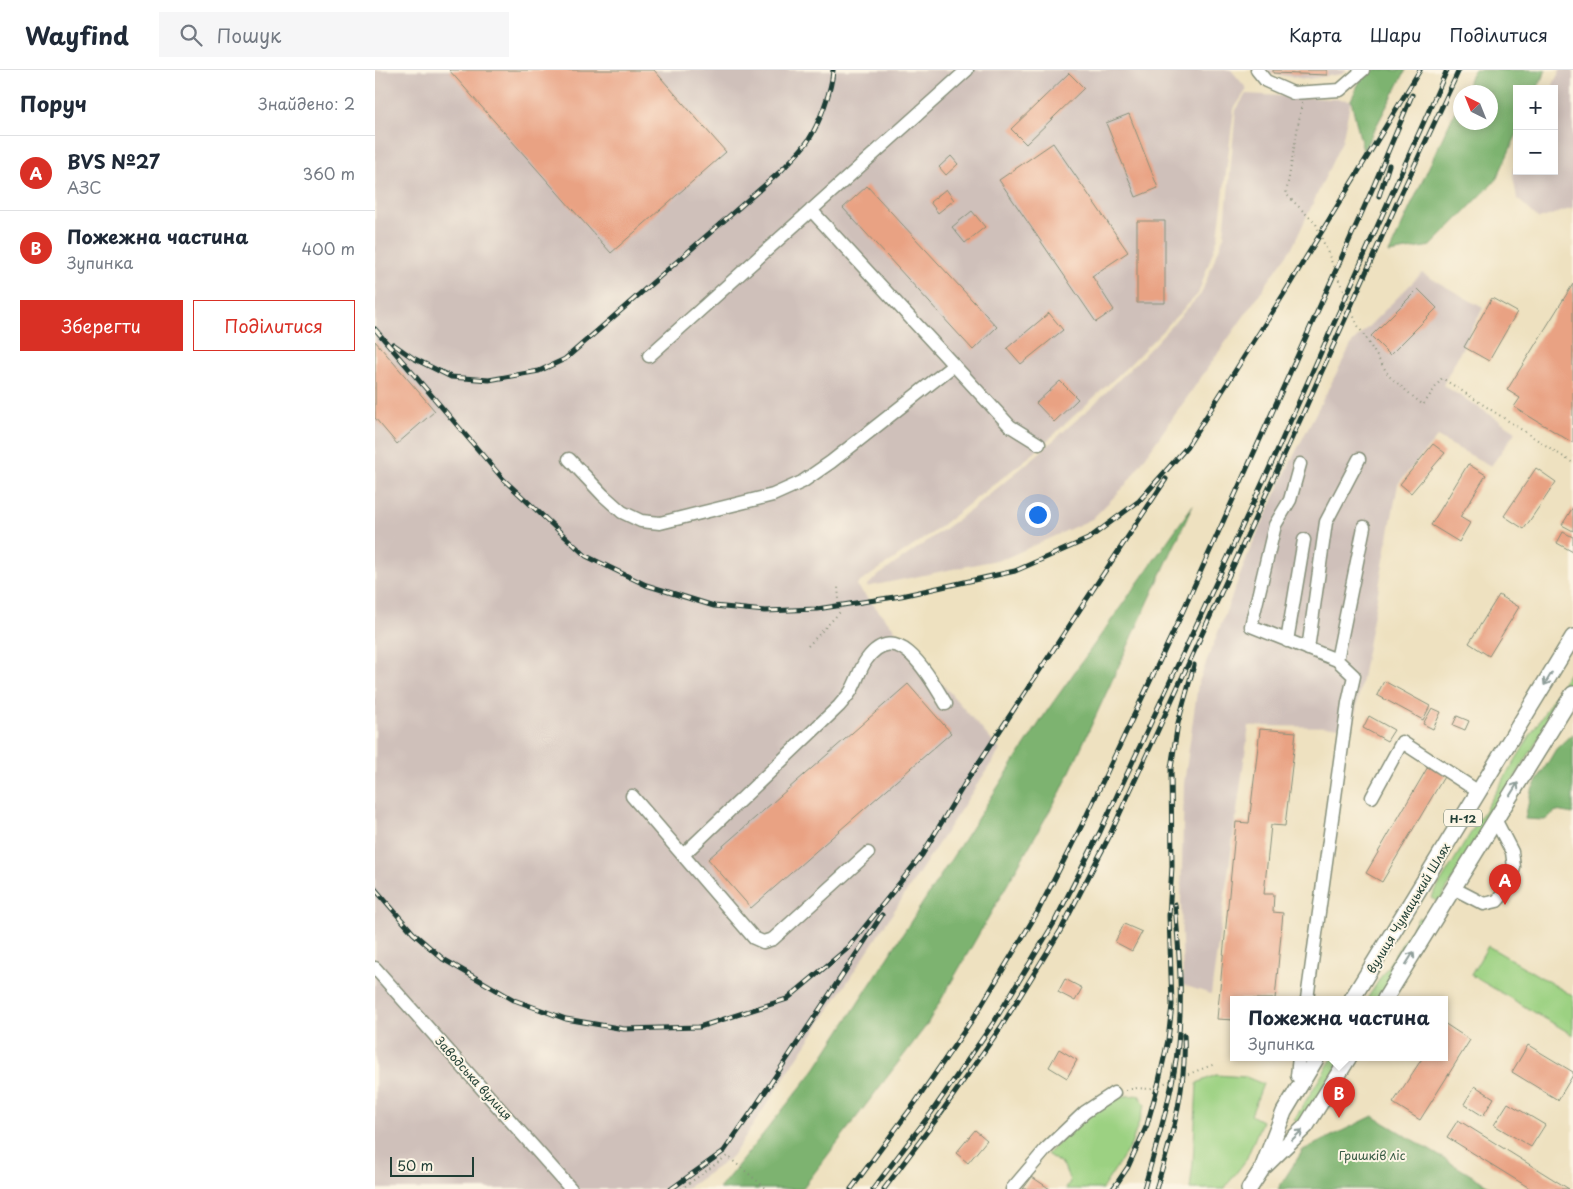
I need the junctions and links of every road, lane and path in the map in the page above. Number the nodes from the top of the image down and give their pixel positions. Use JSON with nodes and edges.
{"nodes":[{"id":1,"x":967,"y":70,"type":"edge"},
{"id":2,"x":1257,"y":70,"type":"edge"},
{"id":3,"x":1363,"y":70,"type":"edge"},
{"id":4,"x":1304,"y":92,"type":"junction"},
{"id":5,"x":811,"y":210,"type":"junction"},
{"id":6,"x":649,"y":356,"type":"dead end"},
{"id":7,"x":954,"y":365,"type":"junction"},
{"id":8,"x":1039,"y":444,"type":"dead end"},
{"id":9,"x":569,"y":459,"type":"dead end"},
{"id":10,"x":1359,"y":459,"type":"dead end"},
{"id":11,"x":1573,"y":463,"type":"edge"},
{"id":12,"x":1301,"y":464,"type":"dead end"},
{"id":13,"x":1364,"y":527,"type":"dead end"},
{"id":14,"x":1304,"y":540,"type":"dead end"},
{"id":15,"x":838,"y":587,"type":"dead end"},
{"id":16,"x":1573,"y":637,"type":"edge"},
{"id":17,"x":1287,"y":640,"type":"junction"},
{"id":18,"x":808,"y":646,"type":"dead end"},
{"id":19,"x":1308,"y":649,"type":"junction"},
{"id":20,"x":1337,"y":660,"type":"junction"},
{"id":21,"x":1573,"y":694,"type":"edge"},
{"id":22,"x":946,"y":704,"type":"dead end"},
{"id":23,"x":1479,"y":792,"type":"junction"},
{"id":24,"x":633,"y":796,"type":"dead end"},
{"id":25,"x":1372,"y":797,"type":"dead end"},
{"id":26,"x":1495,"y":820,"type":"junction"},
{"id":27,"x":868,"y":853,"type":"dead end"},
{"id":28,"x":683,"y":854,"type":"junction"},
{"id":29,"x":1453,"y":888,"type":"junction"},
{"id":30,"x":375,"y":968,"type":"edge"},
{"id":31,"x":1307,"y":996,"type":"edge"},
{"id":32,"x":1354,"y":996,"type":"edge"},
{"id":33,"x":1387,"y":996,"type":"edge"},
{"id":34,"x":1299,"y":1061,"type":"edge"},
{"id":35,"x":1315,"y":1061,"type":"edge"},
{"id":36,"x":1347,"y":1061,"type":"edge"},
{"id":37,"x":1215,"y":1064,"type":"dead end"},
{"id":38,"x":1297,"y":1076,"type":"dead end"},
{"id":39,"x":1114,"y":1093,"type":"joint"},
{"id":40,"x":1262,"y":1169,"type":"junction"},
{"id":41,"x":571,"y":1189,"type":"edge"},
{"id":42,"x":681,"y":1189,"type":"edge"},
{"id":43,"x":767,"y":1189,"type":"edge"},
{"id":44,"x":1012,"y":1189,"type":"edge"},
{"id":45,"x":1249,"y":1189,"type":"edge"}],
"edges":[{"from":1,"to":5,"type":"street"},
{"from":2,"to":4,"type":"street"},
{"from":3,"to":4,"type":"street"},
{"from":4,"to":11,"type":"path"},
{"from":5,"to":6,"type":"street"},
{"from":5,"to":7,"type":"street"},
{"from":7,"to":8,"type":"street"},
{"from":7,"to":9,"type":"street"},
{"from":10,"to":19,"type":"street"},
{"from":12,"to":17,"type":"street"},
{"from":13,"to":20,"type":"street"},
{"from":14,"to":17,"type":"street"},
{"from":15,"to":18,"type":"path"},
{"from":16,"to":23,"type":"main road","name":"вулиця Чумацький Шлях","number":"Н-12","one_way":true},
{"from":17,"to":19,"type":"street"},
{"from":19,"to":20,"type":"street"},
{"from":20,"to":31,"type":"street"},
{"from":26,"to":21,"type":"main road","number":"Н-12","one_way":true},
{"from":22,"to":28,"type":"street"},
{"from":23,"to":25,"type":"street"},
{"from":23,"to":32,"type":"main road","name":"вулиця Чумацький Шлях","number":"Н-12"},
{"from":24,"to":28,"type":"street"},
{"from":26,"to":29,"type":"main road","number":"Н-12"},
{"from":26,"to":29,"type":"street"},
{"from":27,"to":28,"type":"street"},
{"from":33,"to":29,"type":"main road","number":"Н-12","one_way":true},
{"from":30,"to":41,"type":"street","name":"Заводська вулиця"},
{"from":34,"to":38,"type":"street"},
{"from":35,"to":40,"type":"main road"},
{"from":40,"to":36,"type":"main road","one_way":true},
{"from":37,"to":39,"type":"path"},
{"from":39,"to":44,"type":"street"},
{"from":40,"to":45,"type":"main road"},
{"from":42,"to":43,"type":"path"}]}
